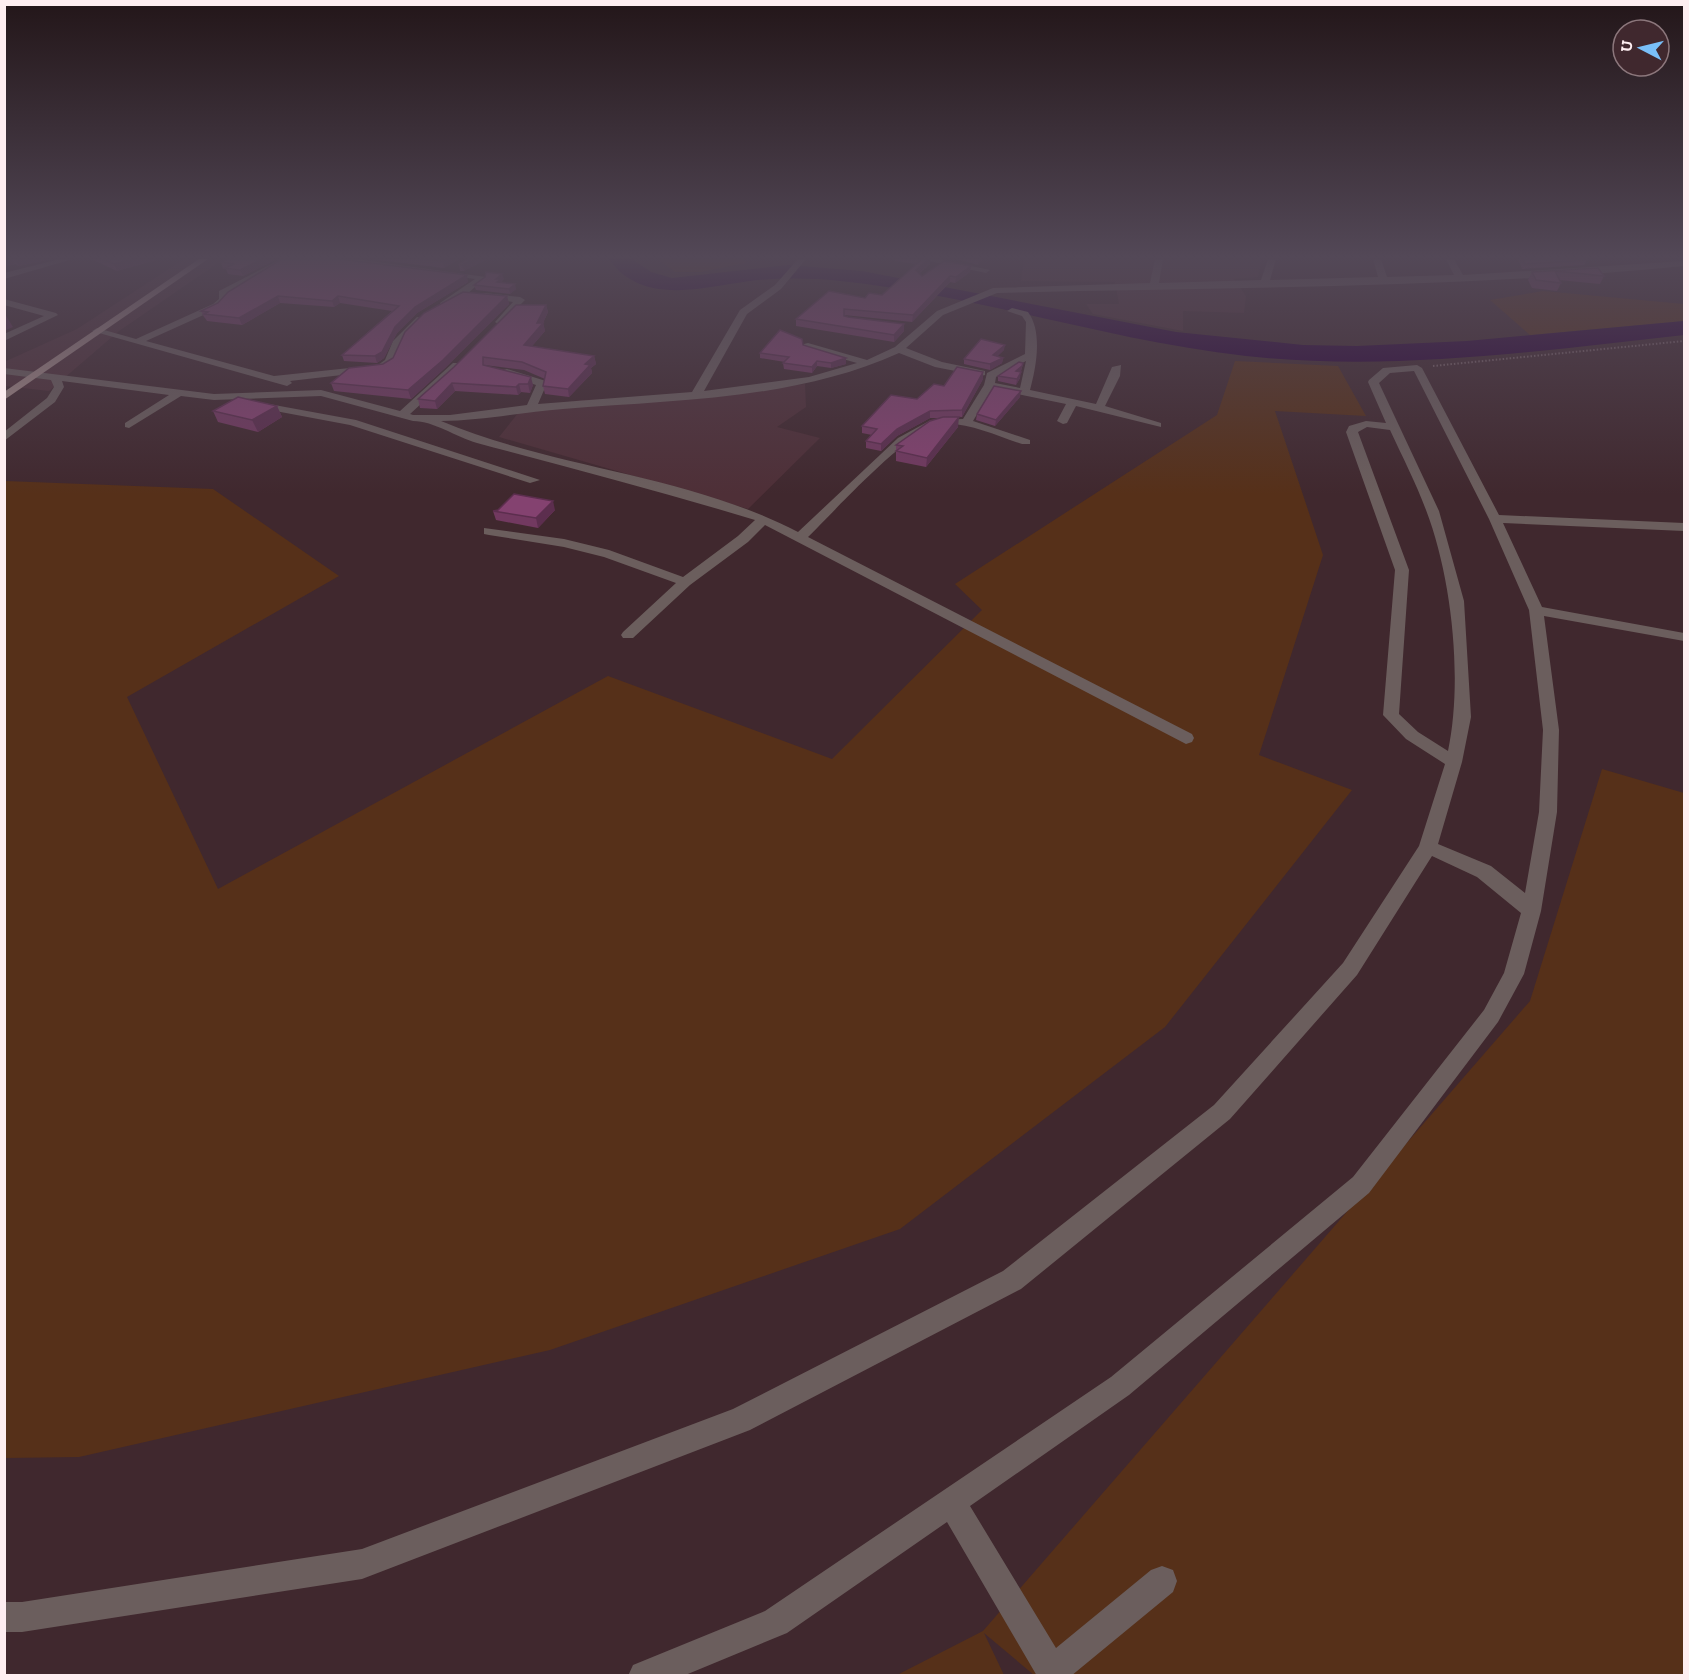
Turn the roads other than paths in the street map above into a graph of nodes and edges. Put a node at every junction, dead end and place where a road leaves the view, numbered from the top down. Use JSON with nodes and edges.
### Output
{"nodes":[{"id":1,"x":87,"y":337,"type":"edge"},
{"id":2,"x":124,"y":337,"type":"edge"},
{"id":3,"x":147,"y":337,"type":"edge"},
{"id":4,"x":402,"y":337,"type":"edge"},
{"id":5,"x":729,"y":337,"type":"edge"},
{"id":6,"x":908,"y":337,"type":"edge"},
{"id":7,"x":1031,"y":337,"type":"edge"},
{"id":8,"x":139,"y":341,"type":"junction"},
{"id":9,"x":808,"y":346,"type":"edge"},
{"id":10,"x":899,"y":349,"type":"junction"},
{"id":11,"x":1030,"y":355,"type":"junction"},
{"id":12,"x":466,"y":357,"type":"edge"},
{"id":13,"x":868,"y":363,"type":"junction"},
{"id":14,"x":1117,"y":367,"type":"dead end"},
{"id":15,"x":500,"y":370,"type":"edge"},
{"id":16,"x":4,"y":371,"type":"edge"},
{"id":17,"x":33,"y":374,"type":"junction"},
{"id":18,"x":56,"y":378,"type":"junction"},
{"id":19,"x":276,"y":379,"type":"junction"},
{"id":20,"x":990,"y":380,"type":"junction"},
{"id":21,"x":179,"y":393,"type":"junction"},
{"id":22,"x":321,"y":393,"type":"junction"},
{"id":23,"x":1024,"y":393,"type":"junction"},
{"id":24,"x":696,"y":395,"type":"junction"},
{"id":25,"x":4,"y":397,"type":"edge"},
{"id":26,"x":225,"y":398,"type":"junction"},
{"id":27,"x":1072,"y":404,"type":"junction"},
{"id":28,"x":531,"y":408,"type":"junction"},
{"id":29,"x":1099,"y":408,"type":"junction"},
{"id":30,"x":402,"y":415,"type":"junction"},
{"id":31,"x":426,"y":419,"type":"junction"},
{"id":32,"x":1063,"y":421,"type":"dead end"},
{"id":33,"x":129,"y":424,"type":"dead end"},
{"id":34,"x":966,"y":424,"type":"junction"},
{"id":35,"x":1157,"y":425,"type":"dead end"},
{"id":36,"x":1394,"y":427,"type":"junction"},
{"id":37,"x":4,"y":438,"type":"edge"},
{"id":38,"x":1026,"y":442,"type":"dead end"},
{"id":39,"x":541,"y":469,"type":"junction"},
{"id":40,"x":518,"y":494,"type":"edge"},
{"id":41,"x":1495,"y":519,"type":"junction"},
{"id":42,"x":761,"y":522,"type":"junction"},
{"id":43,"x":1684,"y":527,"type":"edge"},
{"id":44,"x":489,"y":531,"type":"dead end"},
{"id":45,"x":801,"y":536,"type":"junction"},
{"id":46,"x":685,"y":582,"type":"junction"},
{"id":47,"x":1536,"y":610,"type":"junction"},
{"id":48,"x":628,"y":635,"type":"dead end"},
{"id":49,"x":1684,"y":637,"type":"edge"},
{"id":50,"x":1186,"y":738,"type":"dead end"},
{"id":51,"x":1454,"y":762,"type":"junction"},
{"id":52,"x":1428,"y":848,"type":"junction"},
{"id":53,"x":1531,"y":911,"type":"junction"},
{"id":54,"x":952,"y":1502,"type":"junction"},
{"id":55,"x":1162,"y":1581,"type":"dead end"},
{"id":56,"x":4,"y":1617,"type":"edge"},
{"id":57,"x":644,"y":1676,"type":"edge"}],
"edges":[{"from":1,"to":17,"type":"main road"},
{"from":2,"to":8,"type":"street"},
{"from":3,"to":8,"type":"street"},
{"from":4,"to":19,"type":"street"},
{"from":5,"to":24,"type":"street"},
{"from":6,"to":10,"type":"street"},
{"from":7,"to":11,"type":"street"},
{"from":8,"to":19,"type":"street"},
{"from":9,"to":13,"type":"street"},
{"from":10,"to":13,"type":"street"},
{"from":10,"to":20,"type":"street"},
{"from":11,"to":20,"type":"street"},
{"from":11,"to":23,"type":"street"},
{"from":12,"to":30,"type":"street"},
{"from":13,"to":24,"type":"street"},
{"from":14,"to":29,"type":"street"},
{"from":15,"to":28,"type":"street"},
{"from":16,"to":17,"type":"street"},
{"from":17,"to":18,"type":"street"},
{"from":17,"to":25,"type":"main road"},
{"from":18,"to":21,"type":"street"},
{"from":18,"to":37,"type":"street"},
{"from":19,"to":22,"type":"street"},
{"from":20,"to":23,"type":"street"},
{"from":20,"to":34,"type":"street"},
{"from":21,"to":26,"type":"street"},
{"from":21,"to":33,"type":"street"},
{"from":22,"to":26,"type":"street"},
{"from":22,"to":30,"type":"street"},
{"from":23,"to":27,"type":"street"},
{"from":24,"to":28,"type":"street"},
{"from":26,"to":39,"type":"street"},
{"from":27,"to":29,"type":"street"},
{"from":27,"to":32,"type":"street"},
{"from":28,"to":31,"type":"street"},
{"from":29,"to":35,"type":"street"},
{"from":30,"to":31,"type":"street"},
{"from":31,"to":39,"type":"street"},
{"from":34,"to":38,"type":"street"},
{"from":34,"to":45,"type":"street"},
{"from":36,"to":41,"type":"street"},
{"from":36,"to":51,"type":"street"},
{"from":36,"to":51,"type":"street"},
{"from":39,"to":40,"type":"street"},
{"from":39,"to":42,"type":"street"},
{"from":41,"to":43,"type":"street"},
{"from":41,"to":47,"type":"street"},
{"from":42,"to":45,"type":"street"},
{"from":42,"to":46,"type":"street"},
{"from":44,"to":46,"type":"street"},
{"from":45,"to":50,"type":"street"},
{"from":46,"to":48,"type":"street"},
{"from":47,"to":49,"type":"street"},
{"from":47,"to":53,"type":"street"},
{"from":51,"to":52,"type":"street"},
{"from":52,"to":53,"type":"street"},
{"from":52,"to":56,"type":"street"},
{"from":53,"to":54,"type":"street"},
{"from":54,"to":55,"type":"street"},
{"from":54,"to":57,"type":"street"}]}
